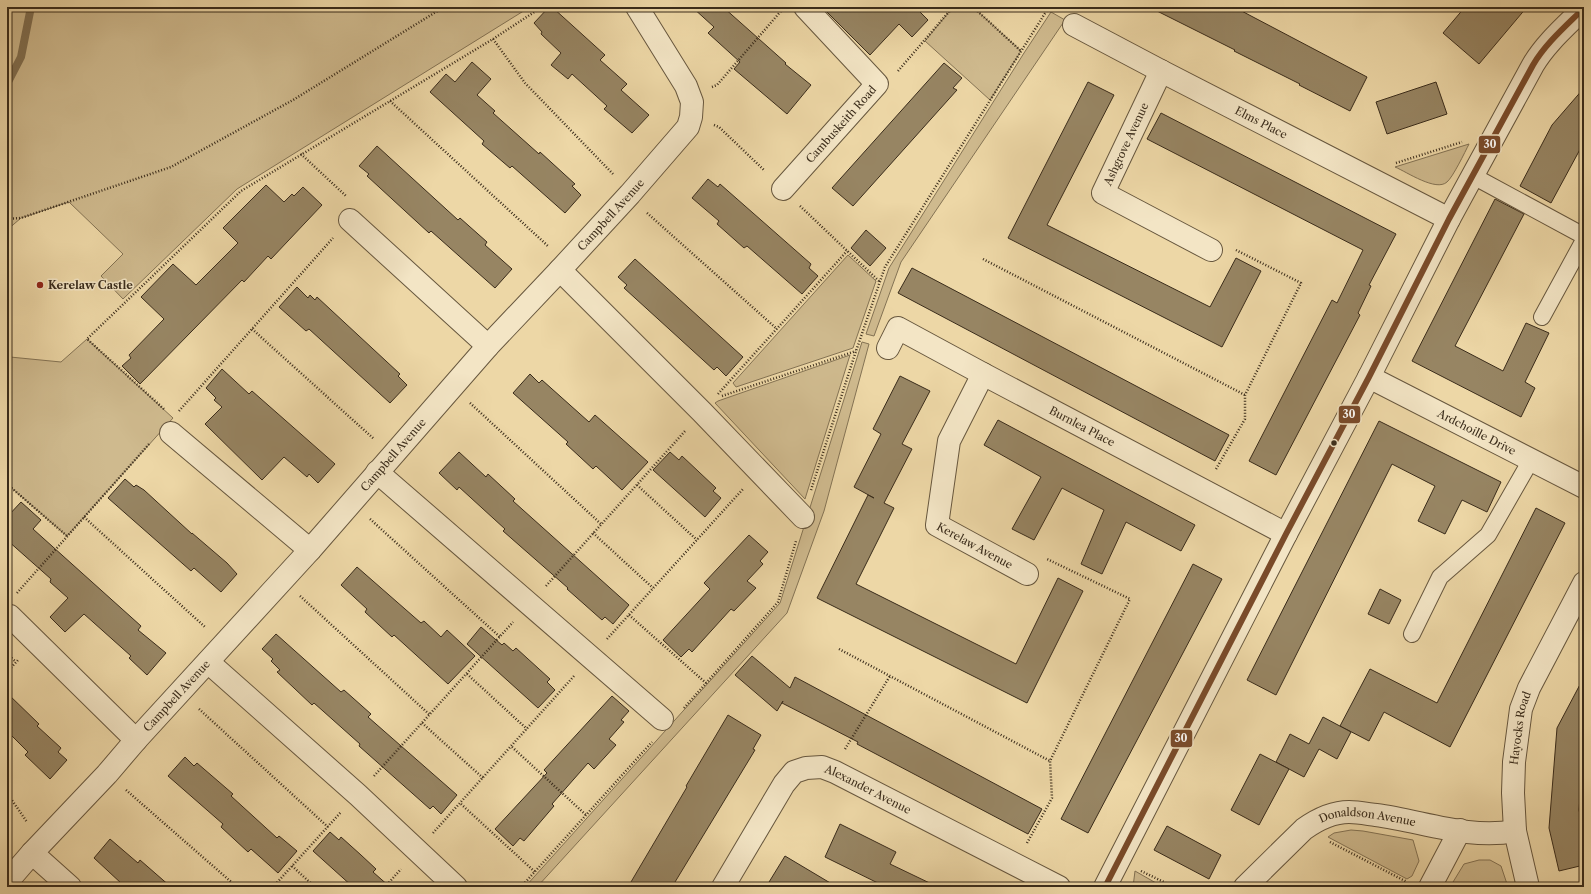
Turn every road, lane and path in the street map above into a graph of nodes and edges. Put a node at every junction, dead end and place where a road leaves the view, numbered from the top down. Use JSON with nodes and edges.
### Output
{"nodes":[{"id":1,"x":444,"y":7,"type":"edge"},
{"id":2,"x":542,"y":7,"type":"edge"},
{"id":3,"x":637,"y":7,"type":"edge"},
{"id":4,"x":785,"y":7,"type":"edge"},
{"id":5,"x":805,"y":7,"type":"edge"},
{"id":6,"x":953,"y":7,"type":"edge"},
{"id":7,"x":973,"y":7,"type":"edge"},
{"id":8,"x":1049,"y":7,"type":"edge"},
{"id":9,"x":1584,"y":8,"type":"edge"},
{"id":10,"x":1074,"y":25,"type":"dead end"},
{"id":11,"x":493,"y":39,"type":"junction"},
{"id":12,"x":1021,"y":51,"type":"junction"},
{"id":13,"x":1160,"y":72,"type":"junction"},
{"id":14,"x":877,"y":84,"type":"junction"},
{"id":15,"x":690,"y":96,"type":"junction"},
{"id":16,"x":390,"y":101,"type":"junction"},
{"id":17,"x":1497,"y":131,"type":"junction"},
{"id":18,"x":302,"y":154,"type":"junction"},
{"id":19,"x":1361,"y":174,"type":"junction"},
{"id":20,"x":1473,"y":176,"type":"junction"},
{"id":21,"x":783,"y":189,"type":"dead end"},
{"id":22,"x":630,"y":194,"type":"junction"},
{"id":23,"x":7,"y":219,"type":"edge"},
{"id":24,"x":1449,"y":219,"type":"junction"},
{"id":25,"x":350,"y":220,"type":"junction"},
{"id":26,"x":1584,"y":236,"type":"edge"},
{"id":27,"x":1584,"y":240,"type":"edge"},
{"id":28,"x":1211,"y":250,"type":"joint"},
{"id":29,"x":847,"y":251,"type":"dead end"},
{"id":30,"x":983,"y":260,"type":"dead end"},
{"id":31,"x":563,"y":267,"type":"junction"},
{"id":32,"x":1542,"y":317,"type":"dead end"},
{"id":33,"x":252,"y":329,"type":"junction"},
{"id":34,"x":777,"y":329,"type":"junction"},
{"id":35,"x":488,"y":346,"type":"junction"},
{"id":36,"x":888,"y":348,"type":"dead end"},
{"id":37,"x":856,"y":350,"type":"junction"},
{"id":38,"x":983,"y":374,"type":"junction"},
{"id":39,"x":1369,"y":377,"type":"junction"},
{"id":40,"x":452,"y":386,"type":"junction"},
{"id":41,"x":1245,"y":395,"type":"junction"},
{"id":42,"x":702,"y":412,"type":"junction"},
{"id":43,"x":167,"y":425,"type":"junction"},
{"id":44,"x":392,"y":455,"type":"junction"},
{"id":45,"x":1531,"y":460,"type":"junction"},
{"id":46,"x":759,"y":471,"type":"junction"},
{"id":47,"x":377,"y":472,"type":"junction"},
{"id":48,"x":7,"y":484,"type":"edge"},
{"id":49,"x":637,"y":485,"type":"junction"},
{"id":50,"x":1584,"y":487,"type":"edge"},
{"id":51,"x":1204,"y":490,"type":"junction"},
{"id":52,"x":352,"y":503,"type":"junction"},
{"id":53,"x":803,"y":516,"type":"junction"},
{"id":54,"x":84,"y":517,"type":"junction"},
{"id":55,"x":601,"y":524,"type":"junction"},
{"id":56,"x":594,"y":533,"type":"junction"},
{"id":57,"x":1286,"y":534,"type":"junction"},
{"id":58,"x":67,"y":536,"type":"junction"},
{"id":59,"x":697,"y":540,"type":"junction"},
{"id":60,"x":310,"y":550,"type":"junction"},
{"id":61,"x":1027,"y":574,"type":"joint"},
{"id":62,"x":283,"y":580,"type":"junction"},
{"id":63,"x":1584,"y":582,"type":"edge"},
{"id":64,"x":653,"y":588,"type":"junction"},
{"id":65,"x":530,"y":604,"type":"junction"},
{"id":66,"x":11,"y":607,"type":"joint"},
{"id":67,"x":629,"y":615,"type":"junction"},
{"id":68,"x":1412,"y":634,"type":"dead end"},
{"id":69,"x":500,"y":637,"type":"junction"},
{"id":70,"x":224,"y":644,"type":"junction"},
{"id":71,"x":839,"y":649,"type":"dead end"},
{"id":72,"x":7,"y":654,"type":"edge"},
{"id":73,"x":592,"y":656,"type":"junction"},
{"id":74,"x":16,"y":662,"type":"dead end"},
{"id":75,"x":208,"y":662,"type":"junction"},
{"id":76,"x":467,"y":674,"type":"junction"},
{"id":77,"x":890,"y":676,"type":"junction"},
{"id":78,"x":706,"y":683,"type":"junction"},
{"id":79,"x":181,"y":692,"type":"junction"},
{"id":80,"x":683,"y":709,"type":"dead end"},
{"id":81,"x":430,"y":715,"type":"junction"},
{"id":82,"x":662,"y":719,"type":"dead end"},
{"id":83,"x":422,"y":723,"type":"junction"},
{"id":84,"x":527,"y":729,"type":"junction"},
{"id":85,"x":136,"y":740,"type":"junction"},
{"id":86,"x":653,"y":742,"type":"dead end"},
{"id":87,"x":512,"y":747,"type":"junction"},
{"id":88,"x":1050,"y":762,"type":"junction"},
{"id":89,"x":831,"y":771,"type":"junction"},
{"id":90,"x":107,"y":774,"type":"junction"},
{"id":91,"x":483,"y":778,"type":"junction"},
{"id":92,"x":7,"y":793,"type":"edge"},
{"id":93,"x":358,"y":795,"type":"junction"},
{"id":94,"x":461,"y":804,"type":"junction"},
{"id":95,"x":586,"y":815,"type":"junction"},
{"id":96,"x":328,"y":826,"type":"junction"},
{"id":97,"x":1304,"y":829,"type":"junction"},
{"id":98,"x":1460,"y":830,"type":"junction"},
{"id":99,"x":1515,"y":831,"type":"junction"},
{"id":100,"x":37,"y":848,"type":"junction"},
{"id":101,"x":417,"y":851,"type":"junction"},
{"id":102,"x":1119,"y":860,"type":"junction"},
{"id":103,"x":1015,"y":864,"type":"junction"},
{"id":104,"x":292,"y":866,"type":"junction"},
{"id":105,"x":535,"y":872,"type":"junction"},
{"id":106,"x":7,"y":882,"type":"edge"},
{"id":107,"x":1409,"y":883,"type":"dead end"},
{"id":108,"x":70,"y":887,"type":"edge"},
{"id":109,"x":237,"y":887,"type":"edge"},
{"id":110,"x":273,"y":887,"type":"edge"},
{"id":111,"x":315,"y":887,"type":"edge"},
{"id":112,"x":456,"y":887,"type":"edge"},
{"id":113,"x":521,"y":887,"type":"edge"},
{"id":114,"x":723,"y":887,"type":"edge"},
{"id":115,"x":1059,"y":887,"type":"edge"},
{"id":116,"x":1105,"y":887,"type":"edge"},
{"id":117,"x":1174,"y":887,"type":"edge"},
{"id":118,"x":1245,"y":887,"type":"edge"},
{"id":119,"x":1430,"y":887,"type":"edge"},
{"id":120,"x":1528,"y":887,"type":"edge"}],
"edges":[{"from":1,"to":23,"type":"path"},
{"from":2,"to":11,"type":"path"},
{"from":3,"to":15,"type":"street","name":"Campbell Avenue"},
{"from":4,"to":15,"type":"path"},
{"from":5,"to":14,"type":"street","name":"Cambuskeith Road"},
{"from":6,"to":14,"type":"path"},
{"from":7,"to":12,"type":"path"},
{"from":8,"to":12,"type":"path"},
{"from":9,"to":17,"type":"street"},
{"from":10,"to":13,"type":"street","name":"Elms Place"},
{"from":11,"to":16,"type":"path"},
{"from":11,"to":22,"type":"path"},
{"from":12,"to":37,"type":"path"},
{"from":13,"to":19,"type":"street","name":"Elms Place"},
{"from":13,"to":28,"type":"street","name":"Ashgrove Avenue"},
{"from":14,"to":21,"type":"street","name":"Cambuskeith Road"},
{"from":15,"to":22,"type":"street","name":"Campbell Avenue"},
{"from":16,"to":18,"type":"path"},
{"from":16,"to":31,"type":"path"},
{"from":17,"to":19,"type":"path"},
{"from":17,"to":20,"type":"street"},
{"from":18,"to":25,"type":"path"},
{"from":18,"to":43,"type":"path"},
{"from":19,"to":24,"type":"street","name":"Elms Place"},
{"from":20,"to":24,"type":"street"},
{"from":20,"to":26,"type":"lane"},
{"from":22,"to":31,"type":"street","name":"Campbell Avenue"},
{"from":22,"to":34,"type":"path"},
{"from":24,"to":39,"type":"street"},
{"from":25,"to":33,"type":"path"},
{"from":25,"to":35,"type":"street"},
{"from":27,"to":32,"type":"lane"},
{"from":28,"to":41,"type":"path"},
{"from":29,"to":34,"type":"path"},
{"from":30,"to":41,"type":"path"},
{"from":31,"to":35,"type":"street","name":"Campbell Avenue"},
{"from":31,"to":42,"type":"street"},
{"from":33,"to":43,"type":"path"},
{"from":33,"to":44,"type":"path"},
{"from":34,"to":37,"type":"path"},
{"from":35,"to":40,"type":"street","name":"Campbell Avenue"},
{"from":36,"to":38,"type":"street","name":"Burnlea Place"},
{"from":37,"to":53,"type":"path"},
{"from":38,"to":51,"type":"street","name":"Burnlea Place"},
{"from":38,"to":61,"type":"street","name":"Kerelaw Avenue"},
{"from":39,"to":45,"type":"street","name":"Ardchoille Drive"},
{"from":39,"to":57,"type":"street"},
{"from":40,"to":44,"type":"street","name":"Campbell Avenue"},
{"from":40,"to":55,"type":"path"},
{"from":41,"to":51,"type":"path"},
{"from":42,"to":46,"type":"street"},
{"from":42,"to":49,"type":"path"},
{"from":43,"to":54,"type":"path"},
{"from":43,"to":60,"type":"street"},
{"from":44,"to":47,"type":"street","name":"Campbell Avenue"},
{"from":45,"to":50,"type":"street","name":"Ardchoille Drive"},
{"from":45,"to":68,"type":"lane"},
{"from":46,"to":53,"type":"street"},
{"from":46,"to":59,"type":"path"},
{"from":47,"to":52,"type":"street","name":"Campbell Avenue"},
{"from":47,"to":65,"type":"street"},
{"from":48,"to":58,"type":"path"},
{"from":49,"to":55,"type":"path"},
{"from":49,"to":59,"type":"path"},
{"from":51,"to":57,"type":"street","name":"Burnlea Place"},
{"from":52,"to":60,"type":"street","name":"Campbell Avenue"},
{"from":52,"to":69,"type":"path"},
{"from":53,"to":78,"type":"path"},
{"from":54,"to":58,"type":"path"},
{"from":54,"to":70,"type":"path"},
{"from":55,"to":56,"type":"path"},
{"from":56,"to":64,"type":"path"},
{"from":56,"to":65,"type":"path"},
{"from":57,"to":102,"type":"street"},
{"from":58,"to":66,"type":"path"},
{"from":59,"to":64,"type":"path"},
{"from":60,"to":62,"type":"street","name":"Campbell Avenue"},
{"from":61,"to":88,"type":"path"},
{"from":62,"to":70,"type":"street","name":"Campbell Avenue"},
{"from":62,"to":81,"type":"path"},
{"from":63,"to":99,"type":"street","name":"Hayocks Road"},
{"from":64,"to":67,"type":"path"},
{"from":65,"to":69,"type":"path"},
{"from":65,"to":73,"type":"street"},
{"from":66,"to":85,"type":"street"},
{"from":67,"to":73,"type":"path"},
{"from":67,"to":78,"type":"path"},
{"from":69,"to":76,"type":"path"},
{"from":70,"to":75,"type":"street","name":"Campbell Avenue"},
{"from":71,"to":77,"type":"path"},
{"from":72,"to":74,"type":"path"},
{"from":73,"to":82,"type":"street"},
{"from":73,"to":84,"type":"path"},
{"from":75,"to":79,"type":"street","name":"Campbell Avenue"},
{"from":75,"to":93,"type":"street"},
{"from":76,"to":81,"type":"path"},
{"from":76,"to":84,"type":"path"},
{"from":77,"to":88,"type":"path"},
{"from":77,"to":89,"type":"path"},
{"from":78,"to":80,"type":"path"},
{"from":79,"to":85,"type":"street","name":"Campbell Avenue"},
{"from":79,"to":96,"type":"path"},
{"from":81,"to":83,"type":"path"},
{"from":83,"to":91,"type":"path"},
{"from":83,"to":93,"type":"path"},
{"from":84,"to":87,"type":"path"},
{"from":85,"to":90,"type":"street","name":"Campbell Avenue"},
{"from":86,"to":95,"type":"path"},
{"from":87,"to":91,"type":"path"},
{"from":87,"to":95,"type":"path"},
{"from":88,"to":103,"type":"path"},
{"from":89,"to":103,"type":"street","name":"Alexander Avenue"},
{"from":89,"to":114,"type":"street","name":"Alexander Avenue"},
{"from":90,"to":100,"type":"street","name":"Campbell Avenue"},
{"from":90,"to":109,"type":"path"},
{"from":91,"to":94,"type":"path"},
{"from":92,"to":100,"type":"path"},
{"from":93,"to":96,"type":"path"},
{"from":93,"to":101,"type":"street"},
{"from":94,"to":101,"type":"path"},
{"from":94,"to":105,"type":"path"},
{"from":95,"to":105,"type":"path"},
{"from":96,"to":104,"type":"path"},
{"from":97,"to":98,"type":"street","name":"Donaldson Avenue"},
{"from":97,"to":107,"type":"path"},
{"from":97,"to":118,"type":"street","name":"Donaldson Avenue"},
{"from":98,"to":99,"type":"street","name":"Donaldson Avenue"},
{"from":98,"to":119,"type":"street"},
{"from":99,"to":120,"type":"street","name":"Hayocks Road"},
{"from":100,"to":106,"type":"street","name":"Campbell Avenue"},
{"from":100,"to":108,"type":"street"},
{"from":101,"to":112,"type":"street"},
{"from":102,"to":116,"type":"street"},
{"from":102,"to":117,"type":"path"},
{"from":103,"to":115,"type":"street","name":"Alexander Avenue"},
{"from":104,"to":110,"type":"path"},
{"from":104,"to":111,"type":"path"},
{"from":105,"to":113,"type":"path"}]}
